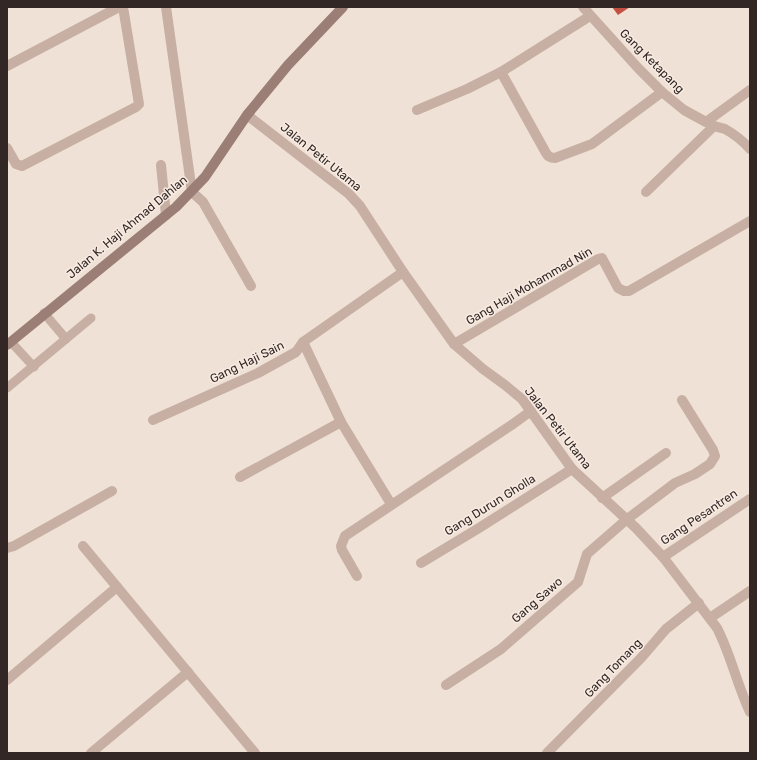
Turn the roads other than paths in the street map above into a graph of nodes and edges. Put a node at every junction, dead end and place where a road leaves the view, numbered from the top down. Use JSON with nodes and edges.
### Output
{"nodes":[{"id":1,"x":119,"y":7,"type":"edge"},
{"id":2,"x":123,"y":7,"type":"edge"},
{"id":3,"x":166,"y":7,"type":"edge"},
{"id":4,"x":343,"y":7,"type":"edge"},
{"id":5,"x":583,"y":7,"type":"edge"},
{"id":6,"x":590,"y":16,"type":"junction"},
{"id":7,"x":7,"y":66,"type":"edge"},
{"id":8,"x":501,"y":72,"type":"junction"},
{"id":9,"x":750,"y":90,"type":"edge"},
{"id":10,"x":662,"y":92,"type":"junction"},
{"id":11,"x":417,"y":110,"type":"dead end"},
{"id":12,"x":247,"y":115,"type":"junction"},
{"id":13,"x":710,"y":124,"type":"junction"},
{"id":14,"x":7,"y":148,"type":"edge"},
{"id":15,"x":750,"y":149,"type":"edge"},
{"id":16,"x":161,"y":165,"type":"dead end"},
{"id":17,"x":646,"y":192,"type":"dead end"},
{"id":18,"x":191,"y":193,"type":"junction"},
{"id":19,"x":166,"y":215,"type":"junction"},
{"id":20,"x":750,"y":221,"type":"edge"},
{"id":21,"x":403,"y":272,"type":"junction"},
{"id":22,"x":251,"y":286,"type":"dead end"},
{"id":23,"x":47,"y":316,"type":"junction"},
{"id":24,"x":90,"y":318,"type":"dead end"},
{"id":25,"x":66,"y":339,"type":"junction"},
{"id":26,"x":303,"y":342,"type":"junction"},
{"id":27,"x":454,"y":344,"type":"junction"},
{"id":28,"x":11,"y":345,"type":"edge"},
{"id":29,"x":34,"y":367,"type":"junction"},
{"id":30,"x":7,"y":388,"type":"edge"},
{"id":31,"x":682,"y":400,"type":"dead end"},
{"id":32,"x":531,"y":411,"type":"junction"},
{"id":33,"x":153,"y":420,"type":"dead end"},
{"id":34,"x":341,"y":422,"type":"junction"},
{"id":35,"x":666,"y":453,"type":"dead end"},
{"id":36,"x":572,"y":469,"type":"junction"},
{"id":37,"x":240,"y":477,"type":"dead end"},
{"id":38,"x":112,"y":491,"type":"dead end"},
{"id":39,"x":602,"y":498,"type":"junction"},
{"id":40,"x":750,"y":499,"type":"edge"},
{"id":41,"x":391,"y":504,"type":"junction"},
{"id":42,"x":626,"y":520,"type":"junction"},
{"id":43,"x":83,"y":546,"type":"dead end"},
{"id":44,"x":7,"y":548,"type":"edge"},
{"id":45,"x":663,"y":557,"type":"junction"},
{"id":46,"x":421,"y":563,"type":"dead end"},
{"id":47,"x":357,"y":576,"type":"dead end"},
{"id":48,"x":117,"y":587,"type":"junction"},
{"id":49,"x":750,"y":591,"type":"edge"},
{"id":50,"x":699,"y":602,"type":"junction"},
{"id":51,"x":710,"y":618,"type":"junction"},
{"id":52,"x":188,"y":672,"type":"junction"},
{"id":53,"x":7,"y":680,"type":"edge"},
{"id":54,"x":446,"y":685,"type":"dead end"},
{"id":55,"x":750,"y":712,"type":"edge"},
{"id":56,"x":91,"y":753,"type":"edge"},
{"id":57,"x":255,"y":753,"type":"edge"},
{"id":58,"x":547,"y":753,"type":"edge"}],
"edges":[{"from":1,"to":7,"type":"street"},
{"from":2,"to":14,"type":"street"},
{"from":3,"to":18,"type":"street"},
{"from":4,"to":12,"type":"main road","name":"Jalan K. Haji Ahmad Dahlan"},
{"from":5,"to":6,"type":"street","name":"Gang Ketapang"},
{"from":6,"to":8,"type":"street"},
{"from":6,"to":10,"type":"street","name":"Gang Ketapang"},
{"from":8,"to":10,"type":"street"},
{"from":8,"to":11,"type":"street"},
{"from":9,"to":13,"type":"street"},
{"from":10,"to":13,"type":"street","name":"Gang Ketapang"},
{"from":12,"to":18,"type":"main road","name":"Jalan K. Haji Ahmad Dahlan"},
{"from":12,"to":21,"type":"street","name":"Jalan Petir Utama"},
{"from":13,"to":15,"type":"street","name":"Gang Ketapang"},
{"from":13,"to":17,"type":"street"},
{"from":16,"to":19,"type":"street"},
{"from":18,"to":19,"type":"main road","name":"Jalan K. Haji Ahmad Dahlan"},
{"from":18,"to":22,"type":"street"},
{"from":19,"to":23,"type":"main road","name":"Jalan K. Haji Ahmad Dahlan"},
{"from":20,"to":27,"type":"street","name":"Gang Haji Mohammad Nin"},
{"from":21,"to":26,"type":"street","name":"Gang Haji Sain"},
{"from":21,"to":27,"type":"street","name":"Jalan Petir Utama"},
{"from":23,"to":25,"type":"lane"},
{"from":23,"to":28,"type":"main road","name":"Jalan K. Haji Ahmad Dahlan"},
{"from":24,"to":25,"type":"lane"},
{"from":25,"to":29,"type":"lane"},
{"from":26,"to":33,"type":"street","name":"Gang Haji Sain"},
{"from":26,"to":34,"type":"street"},
{"from":27,"to":32,"type":"street","name":"Jalan Petir Utama"},
{"from":28,"to":29,"type":"lane"},
{"from":29,"to":30,"type":"lane"},
{"from":31,"to":42,"type":"street","name":"Gang Sawo"},
{"from":32,"to":36,"type":"street","name":"Jalan Petir Utama"},
{"from":32,"to":41,"type":"street"},
{"from":34,"to":37,"type":"street"},
{"from":34,"to":41,"type":"street"},
{"from":35,"to":39,"type":"street"},
{"from":36,"to":39,"type":"street","name":"Jalan Petir Utama"},
{"from":36,"to":46,"type":"street","name":"Gang Durun Gholla"},
{"from":38,"to":44,"type":"street"},
{"from":39,"to":42,"type":"street","name":"Jalan Petir Utama"},
{"from":40,"to":45,"type":"street","name":"Gang Pesantren"},
{"from":41,"to":47,"type":"street"},
{"from":42,"to":45,"type":"street","name":"Jalan Petir Utama"},
{"from":42,"to":54,"type":"street","name":"Gang Sawo"},
{"from":43,"to":48,"type":"street"},
{"from":45,"to":50,"type":"street","name":"Jalan Petir Utama"},
{"from":48,"to":52,"type":"street"},
{"from":48,"to":53,"type":"street"},
{"from":49,"to":51,"type":"street"},
{"from":50,"to":51,"type":"street","name":"Jalan Petir Utama"},
{"from":50,"to":58,"type":"street","name":"Gang Tomang"},
{"from":51,"to":55,"type":"street","name":"Jalan Petir Utama"},
{"from":52,"to":56,"type":"street"},
{"from":52,"to":57,"type":"street"}]}
